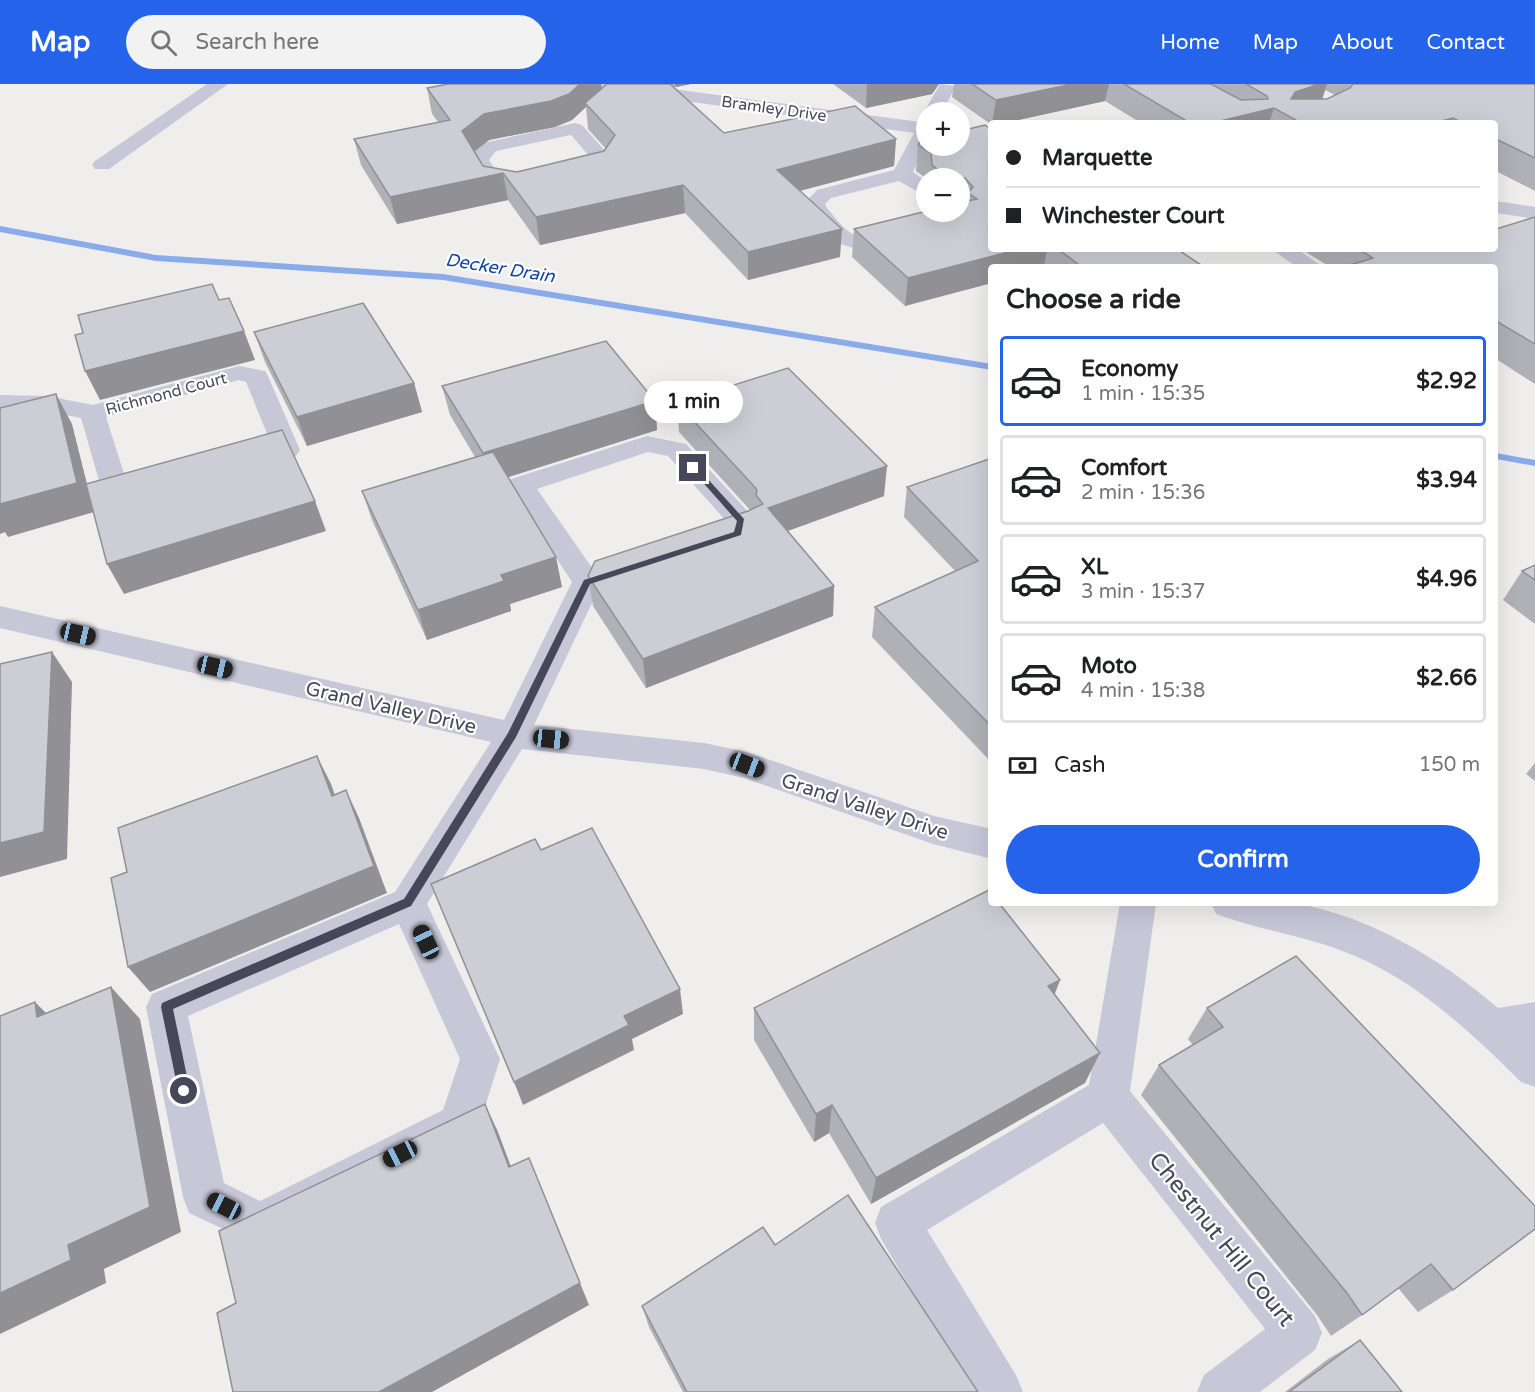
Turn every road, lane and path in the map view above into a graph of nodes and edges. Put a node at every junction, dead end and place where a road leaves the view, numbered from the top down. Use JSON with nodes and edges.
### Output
{"nodes":[{"id":1,"x":219,"y":84,"type":"edge"},
{"id":2,"x":622,"y":85,"type":"edge"},
{"id":3,"x":949,"y":85,"type":"edge"},
{"id":4,"x":602,"y":92,"type":"edge"},
{"id":5,"x":940,"y":102,"type":"edge"},
{"id":6,"x":590,"y":115,"type":"edge"},
{"id":7,"x":916,"y":122,"type":"edge"},
{"id":8,"x":575,"y":129,"type":"junction"},
{"id":9,"x":916,"y":147,"type":"edge"},
{"id":10,"x":102,"y":165,"type":"dead end"},
{"id":11,"x":902,"y":174,"type":"junction"},
{"id":12,"x":916,"y":184,"type":"edge"},
{"id":13,"x":1498,"y":207,"type":"edge"},
{"id":14,"x":1535,"y":213,"type":"edge"},
{"id":15,"x":942,"y":222,"type":"edge"},
{"id":16,"x":1287,"y":252,"type":"edge"},
{"id":17,"x":1307,"y":264,"type":"edge"},
{"id":18,"x":0,"y":403,"type":"edge"},
{"id":19,"x":92,"y":413,"type":"junction"},
{"id":20,"x":242,"y":463,"type":"edge"},
{"id":21,"x":163,"y":485,"type":"edge"},
{"id":22,"x":684,"y":551,"type":"edge"},
{"id":23,"x":0,"y":617,"type":"edge"},
{"id":24,"x":513,"y":735,"type":"junction"},
{"id":25,"x":988,"y":843,"type":"edge"},
{"id":26,"x":408,"y":903,"type":"junction"},
{"id":27,"x":1138,"y":906,"type":"edge"},
{"id":28,"x":1239,"y":906,"type":"edge"},
{"id":29,"x":1535,"y":1020,"type":"edge"},
{"id":30,"x":1494,"y":1027,"type":"junction"},
{"id":31,"x":1535,"y":1068,"type":"edge"},
{"id":32,"x":1108,"y":1097,"type":"junction"},
{"id":33,"x":999,"y":1392,"type":"edge"},
{"id":34,"x":1221,"y":1392,"type":"edge"}],
"edges":[{"from":1,"to":10,"type":"street"},
{"from":2,"to":4,"type":"street","name":"Bramley Drive"},
{"from":2,"to":7,"type":"street","name":"Bramley Drive"},
{"from":3,"to":5,"type":"street"},
{"from":6,"to":8,"type":"street"},
{"from":8,"to":8,"type":"street"},
{"from":9,"to":11,"type":"street"},
{"from":11,"to":12,"type":"street"},
{"from":11,"to":15,"type":"street"},
{"from":13,"to":14,"type":"street"},
{"from":16,"to":17,"type":"street"},
{"from":18,"to":19,"type":"street","name":"Richmond Court"},
{"from":19,"to":20,"type":"street","name":"Richmond Court"},
{"from":19,"to":21,"type":"street","name":"Richmond Court"},
{"from":22,"to":24,"type":"street"},
{"from":23,"to":24,"type":"street","name":"Grand Valley Drive"},
{"from":24,"to":25,"type":"street","name":"Grand Valley Drive"},
{"from":24,"to":26,"type":"street"},
{"from":26,"to":26,"type":"street"},
{"from":27,"to":32,"type":"street"},
{"from":28,"to":30,"type":"street"},
{"from":29,"to":30,"type":"street"},
{"from":30,"to":31,"type":"street"},
{"from":32,"to":33,"type":"street"},
{"from":32,"to":34,"type":"street","name":"Chestnut Hill Court"}]}
